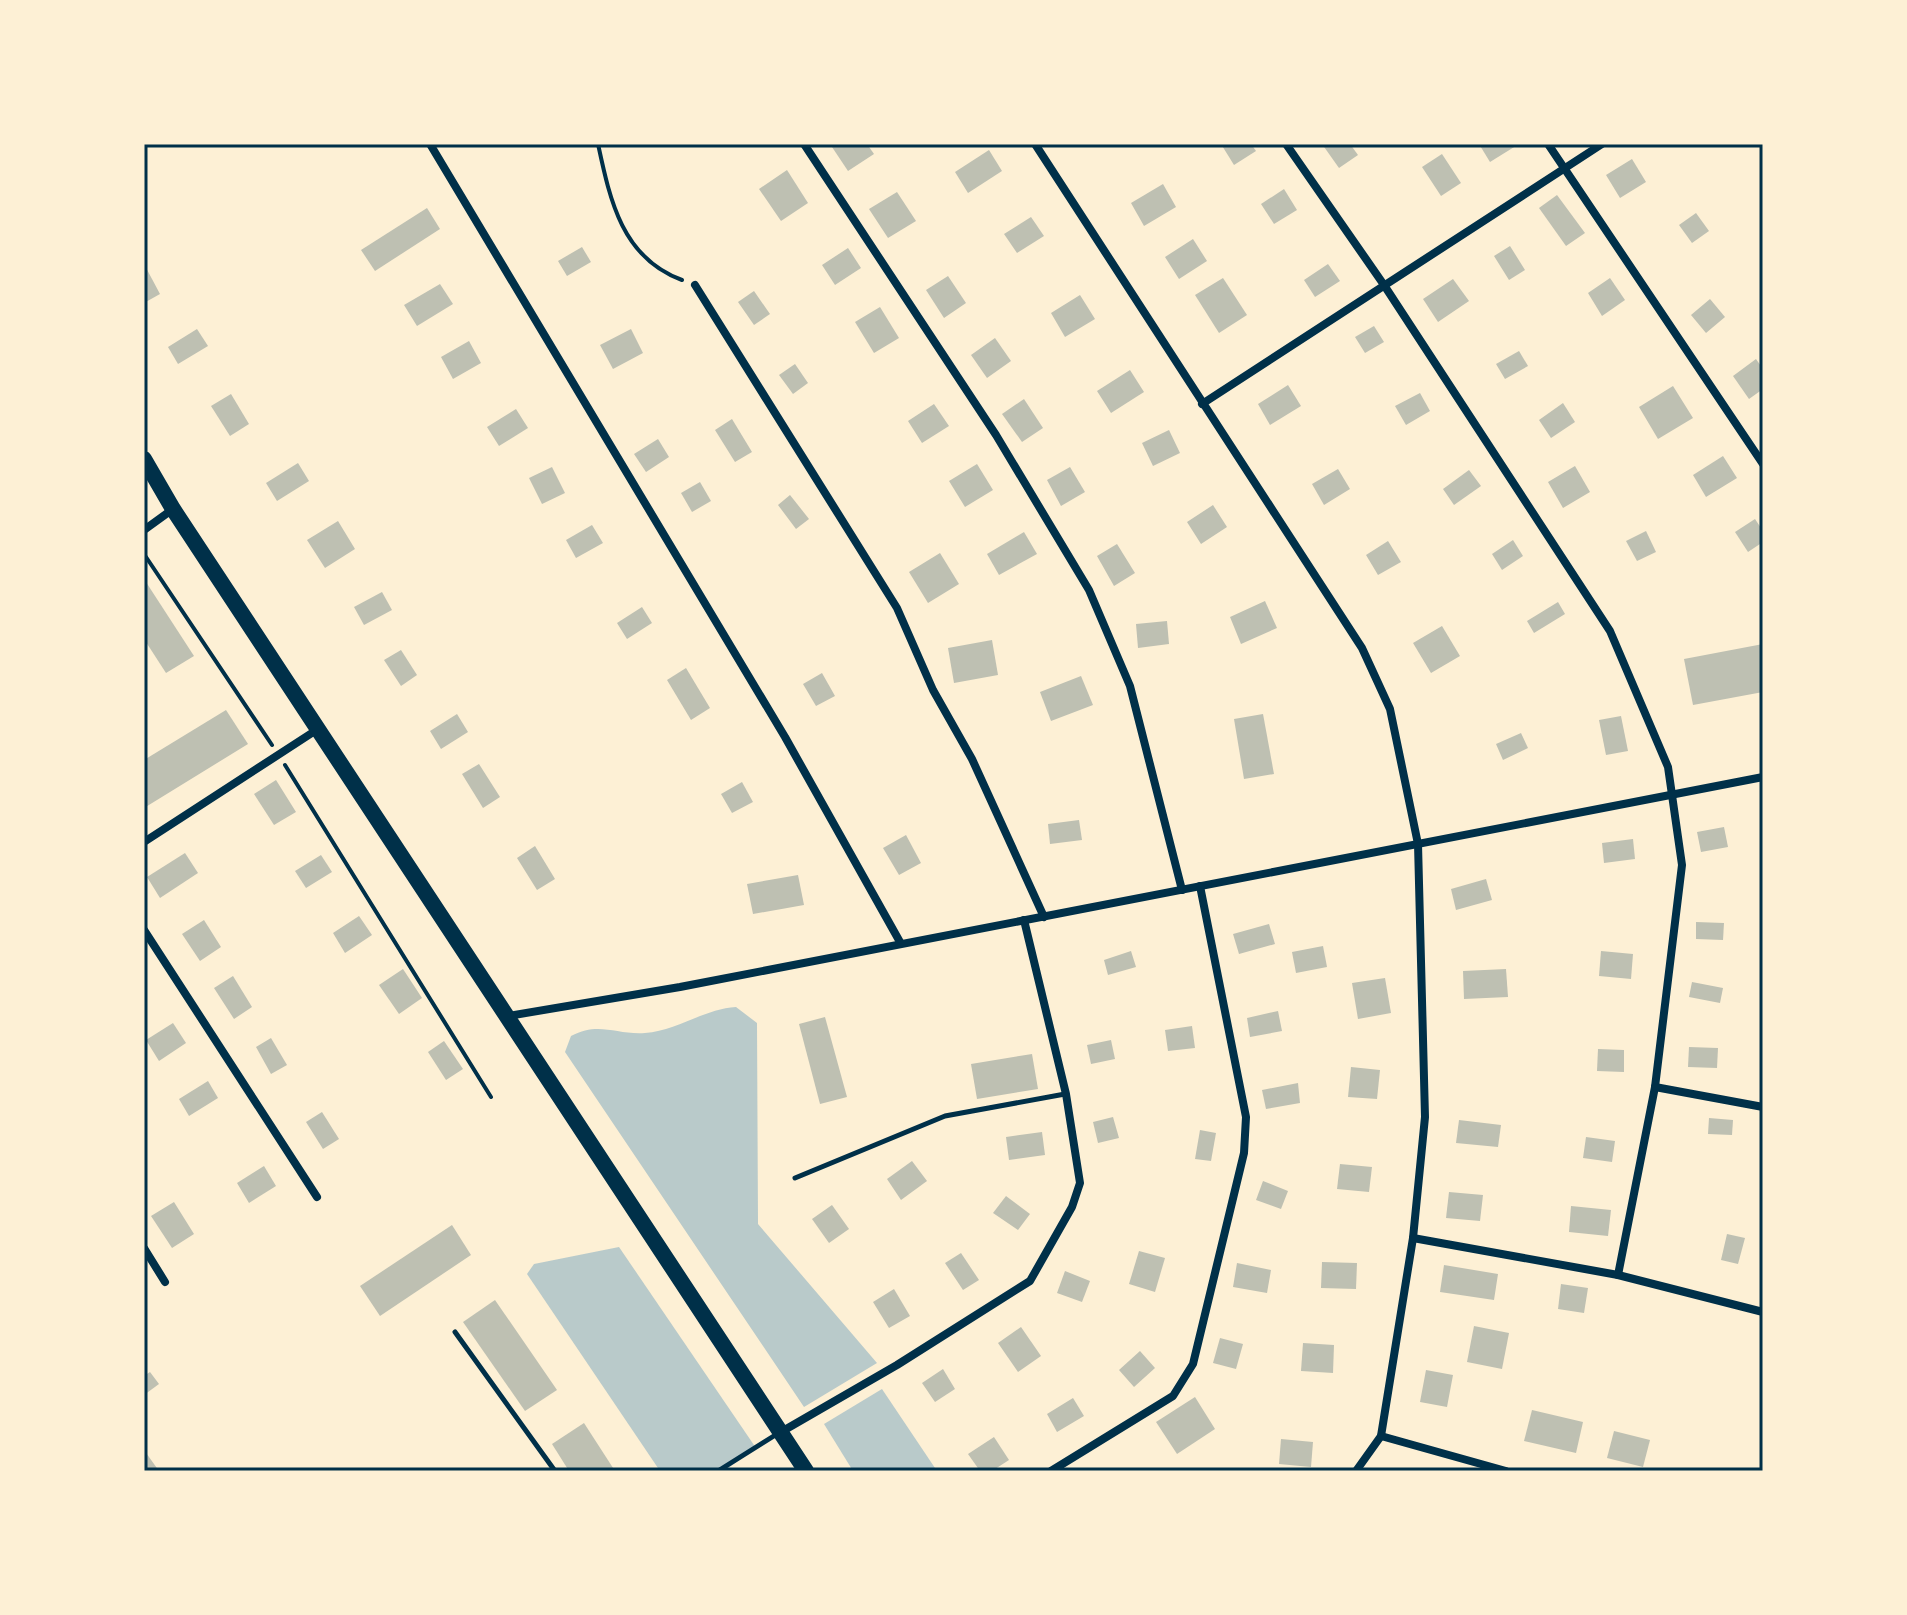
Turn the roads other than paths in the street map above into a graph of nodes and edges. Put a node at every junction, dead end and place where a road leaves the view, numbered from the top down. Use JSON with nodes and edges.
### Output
{"nodes":[{"id":1,"x":430,"y":144,"type":"edge"},
{"id":2,"x":804,"y":144,"type":"edge"},
{"id":3,"x":1035,"y":144,"type":"edge"},
{"id":4,"x":1286,"y":144,"type":"edge"},
{"id":5,"x":1548,"y":144,"type":"edge"},
{"id":6,"x":1602,"y":144,"type":"edge"},
{"id":7,"x":1565,"y":169,"type":"junction"},
{"id":8,"x":695,"y":285,"type":"road end"},
{"id":9,"x":1384,"y":285,"type":"junction"},
{"id":10,"x":1202,"y":404,"type":"junction"},
{"id":11,"x":144,"y":459,"type":"edge"},
{"id":12,"x":1763,"y":464,"type":"edge"},
{"id":13,"x":173,"y":509,"type":"junction"},
{"id":14,"x":144,"y":530,"type":"edge"},
{"id":15,"x":319,"y":728,"type":"junction"},
{"id":16,"x":1763,"y":777,"type":"edge"},
{"id":17,"x":1675,"y":796,"type":"junction"},
{"id":18,"x":144,"y":842,"type":"edge"},
{"id":19,"x":1418,"y":844,"type":"junction"},
{"id":20,"x":1200,"y":886,"type":"junction"},
{"id":21,"x":1182,"y":890,"type":"junction"},
{"id":22,"x":1044,"y":917,"type":"junction"},
{"id":23,"x":1024,"y":920,"type":"junction"},
{"id":24,"x":144,"y":930,"type":"edge"},
{"id":25,"x":900,"y":942,"type":"junction"},
{"id":26,"x":508,"y":1016,"type":"junction"},
{"id":27,"x":1655,"y":1087,"type":"junction"},
{"id":28,"x":1066,"y":1094,"type":"junction"},
{"id":29,"x":1763,"y":1107,"type":"edge"},
{"id":30,"x":795,"y":1178,"type":"dead end"},
{"id":31,"x":317,"y":1197,"type":"dead end"},
{"id":32,"x":1413,"y":1238,"type":"junction"},
{"id":33,"x":144,"y":1248,"type":"edge"},
{"id":34,"x":1618,"y":1275,"type":"junction"},
{"id":35,"x":165,"y":1282,"type":"dead end"},
{"id":36,"x":1763,"y":1312,"type":"edge"},
{"id":37,"x":455,"y":1332,"type":"dead end"},
{"id":38,"x":781,"y":1432,"type":"junction"},
{"id":39,"x":1381,"y":1436,"type":"junction"},
{"id":40,"x":555,"y":1471,"type":"edge"},
{"id":41,"x":718,"y":1471,"type":"edge"},
{"id":42,"x":806,"y":1471,"type":"edge"},
{"id":43,"x":1051,"y":1471,"type":"edge"},
{"id":44,"x":1356,"y":1471,"type":"edge"},
{"id":45,"x":1506,"y":1471,"type":"edge"}],
"edges":[{"from":1,"to":25,"type":"street"},
{"from":2,"to":21,"type":"street"},
{"from":3,"to":10,"type":"street"},
{"from":4,"to":9,"type":"street"},
{"from":5,"to":7,"type":"street"},
{"from":6,"to":7,"type":"street"},
{"from":7,"to":9,"type":"street"},
{"from":7,"to":12,"type":"street"},
{"from":8,"to":22,"type":"street"},
{"from":9,"to":10,"type":"street"},
{"from":9,"to":17,"type":"street"},
{"from":10,"to":19,"type":"street"},
{"from":11,"to":13,"type":"main road"},
{"from":13,"to":14,"type":"street"},
{"from":13,"to":15,"type":"main road"},
{"from":15,"to":18,"type":"street"},
{"from":15,"to":26,"type":"main road"},
{"from":16,"to":17,"type":"street"},
{"from":17,"to":19,"type":"street"},
{"from":17,"to":27,"type":"street"},
{"from":19,"to":20,"type":"street"},
{"from":19,"to":32,"type":"street"},
{"from":20,"to":21,"type":"street"},
{"from":20,"to":43,"type":"street"},
{"from":21,"to":22,"type":"street"},
{"from":22,"to":23,"type":"street"},
{"from":23,"to":25,"type":"street"},
{"from":23,"to":28,"type":"street"},
{"from":24,"to":31,"type":"street"},
{"from":25,"to":26,"type":"street"},
{"from":26,"to":38,"type":"main road"},
{"from":27,"to":29,"type":"street"},
{"from":27,"to":34,"type":"street"},
{"from":28,"to":30,"type":"lane"},
{"from":28,"to":38,"type":"street"},
{"from":32,"to":34,"type":"street"},
{"from":32,"to":39,"type":"street"},
{"from":33,"to":35,"type":"street"},
{"from":34,"to":36,"type":"street"},
{"from":37,"to":40,"type":"lane"},
{"from":38,"to":41,"type":"lane"},
{"from":38,"to":42,"type":"main road"},
{"from":39,"to":44,"type":"street"},
{"from":39,"to":45,"type":"street"}]}
